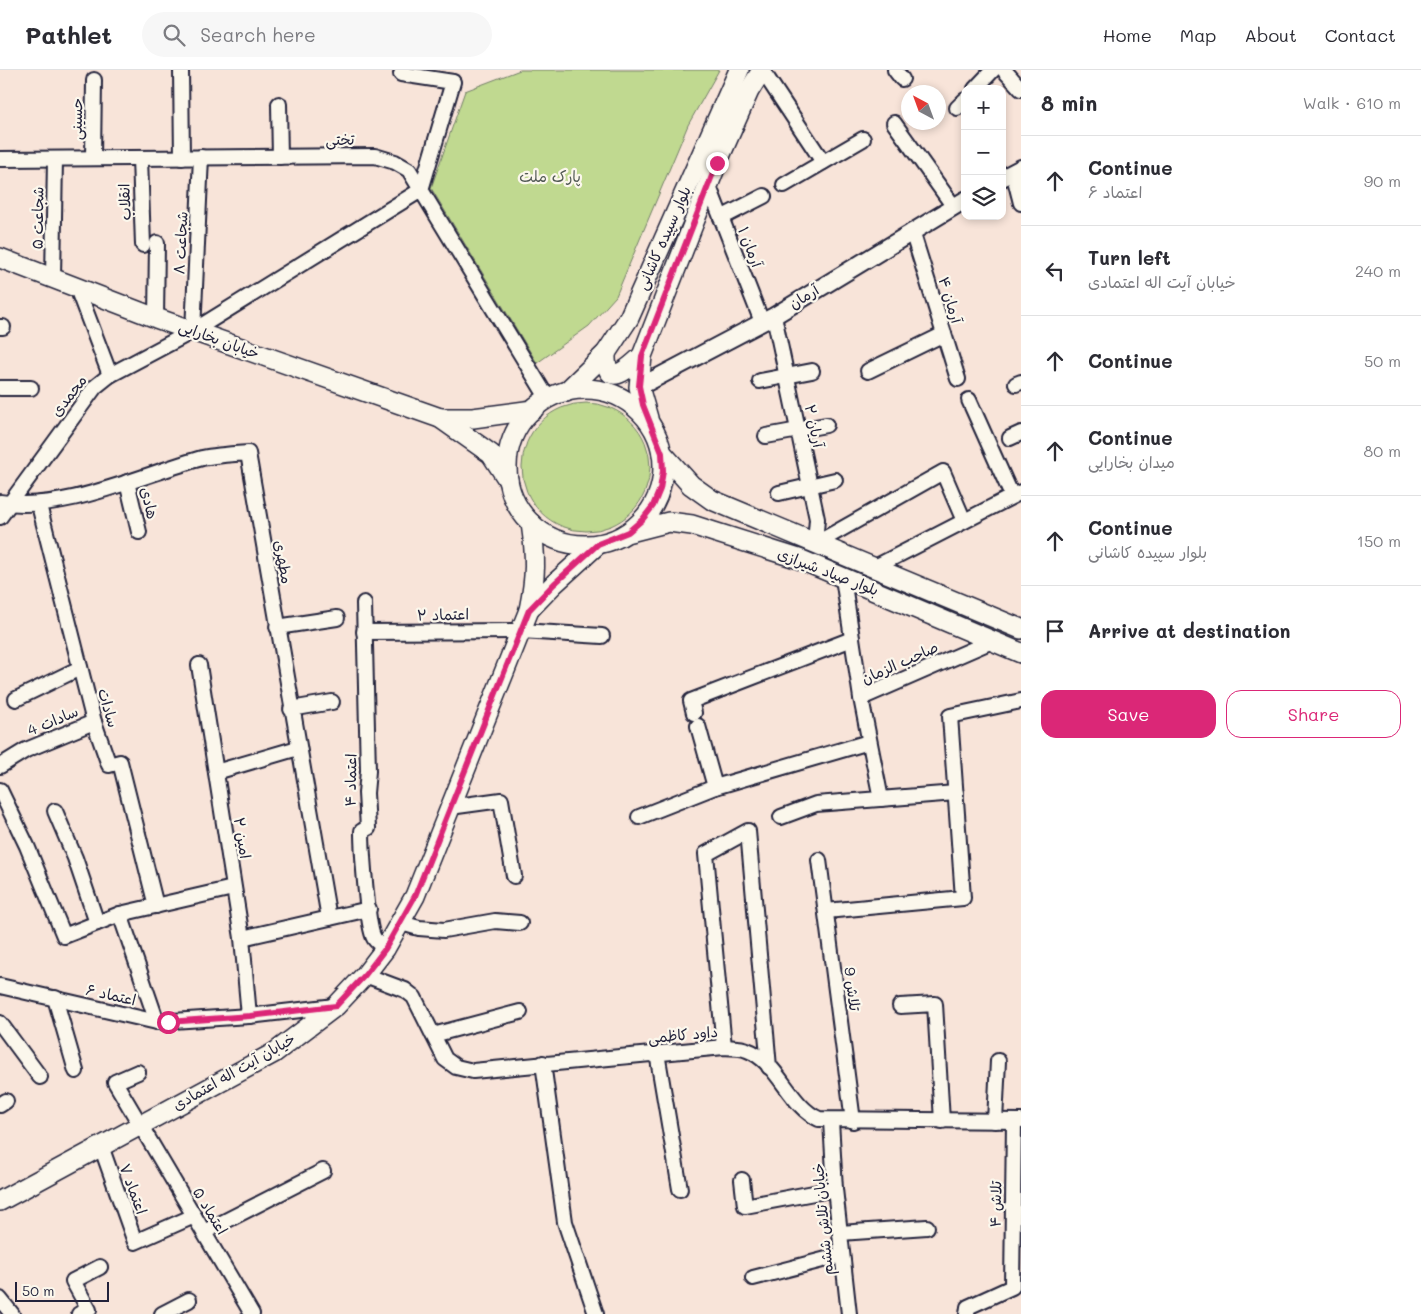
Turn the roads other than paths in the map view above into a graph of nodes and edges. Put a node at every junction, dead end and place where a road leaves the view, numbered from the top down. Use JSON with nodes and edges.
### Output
{"nodes":[{"id":1,"x":181,"y":70,"type":"edge"},
{"id":2,"x":739,"y":70,"type":"edge"},
{"id":3,"x":762,"y":70,"type":"edge"},
{"id":4,"x":994,"y":70,"type":"edge"},
{"id":5,"x":1004,"y":70,"type":"edge"},
{"id":6,"x":401,"y":74,"type":"dead end"},
{"id":7,"x":94,"y":80,"type":"dead end"},
{"id":8,"x":979,"y":85,"type":"edge"},
{"id":9,"x":1021,"y":89,"type":"edge"},
{"id":10,"x":279,"y":104,"type":"dead end"},
{"id":11,"x":894,"y":123,"type":"dead end"},
{"id":12,"x":863,"y":139,"type":"dead end"},
{"id":13,"x":280,"y":157,"type":"junction"},
{"id":14,"x":93,"y":158,"type":"junction"},
{"id":15,"x":140,"y":158,"type":"junction"},
{"id":16,"x":182,"y":158,"type":"junction"},
{"id":17,"x":201,"y":158,"type":"junction"},
{"id":18,"x":0,"y":159,"type":"edge"},
{"id":19,"x":55,"y":159,"type":"junction"},
{"id":20,"x":824,"y":162,"type":"junction"},
{"id":21,"x":1012,"y":173,"type":"edge"},
{"id":22,"x":708,"y":184,"type":"junction"},
{"id":23,"x":784,"y":184,"type":"dead end"},
{"id":24,"x":421,"y":190,"type":"junction"},
{"id":25,"x":764,"y":196,"type":"dead end"},
{"id":26,"x":959,"y":203,"type":"edge"},
{"id":27,"x":1021,"y":203,"type":"edge"},
{"id":28,"x":721,"y":218,"type":"junction"},
{"id":29,"x":912,"y":231,"type":"junction"},
{"id":30,"x":0,"y":258,"type":"edge"},
{"id":31,"x":53,"y":278,"type":"junction"},
{"id":32,"x":76,"y":288,"type":"junction"},
{"id":33,"x":156,"y":318,"type":"junction"},
{"id":34,"x":768,"y":319,"type":"junction"},
{"id":35,"x":193,"y":331,"type":"junction"},
{"id":36,"x":944,"y":334,"type":"junction"},
{"id":37,"x":606,"y":353,"type":"junction"},
{"id":38,"x":642,"y":356,"type":"junction"},
{"id":39,"x":812,"y":371,"type":"dead end"},
{"id":40,"x":868,"y":371,"type":"dead end"},
{"id":41,"x":110,"y":375,"type":"junction"},
{"id":42,"x":786,"y":376,"type":"junction"},
{"id":43,"x":958,"y":379,"type":"dead end"},
{"id":44,"x":760,"y":381,"type":"dead end"},
{"id":45,"x":639,"y":386,"type":"junction"},
{"id":46,"x":0,"y":388,"type":"edge"},
{"id":47,"x":31,"y":388,"type":"dead end"},
{"id":48,"x":557,"y":395,"type":"junction"},
{"id":49,"x":969,"y":400,"type":"dead end"},
{"id":50,"x":533,"y":410,"type":"junction"},
{"id":51,"x":440,"y":418,"type":"junction"},
{"id":52,"x":649,"y":422,"type":"junction"},
{"id":53,"x":826,"y":425,"type":"dead end"},
{"id":54,"x":798,"y":430,"type":"junction"},
{"id":55,"x":766,"y":436,"type":"dead end"},
{"id":56,"x":662,"y":453,"type":"junction"},
{"id":57,"x":508,"y":480,"type":"junction"},
{"id":58,"x":835,"y":480,"type":"dead end"},
{"id":59,"x":127,"y":482,"type":"junction"},
{"id":60,"x":809,"y":485,"type":"junction"},
{"id":61,"x":779,"y":493,"type":"dead end"},
{"id":62,"x":1017,"y":494,"type":"edge"},
{"id":63,"x":5,"y":503,"type":"edge"},
{"id":64,"x":39,"y":505,"type":"junction"},
{"id":65,"x":0,"y":517,"type":"edge"},
{"id":66,"x":964,"y":521,"type":"junction"},
{"id":67,"x":531,"y":523,"type":"junction"},
{"id":68,"x":139,"y":532,"type":"dead end"},
{"id":69,"x":628,"y":532,"type":"junction"},
{"id":70,"x":598,"y":544,"type":"junction"},
{"id":71,"x":815,"y":544,"type":"junction"},
{"id":72,"x":875,"y":567,"type":"junction"},
{"id":73,"x":843,"y":578,"type":"junction"},
{"id":74,"x":364,"y":603,"type":"dead end"},
{"id":75,"x":529,"y":610,"type":"junction"},
{"id":76,"x":337,"y":618,"type":"dead end"},
{"id":77,"x":277,"y":627,"type":"junction"},
{"id":78,"x":1021,"y":630,"type":"edge"},
{"id":79,"x":521,"y":631,"type":"junction"},
{"id":80,"x":364,"y":632,"type":"junction"},
{"id":81,"x":602,"y":636,"type":"dead end"},
{"id":82,"x":852,"y":639,"type":"junction"},
{"id":83,"x":992,"y":641,"type":"junction"},
{"id":84,"x":1021,"y":653,"type":"edge"},
{"id":85,"x":199,"y":665,"type":"dead end"},
{"id":86,"x":80,"y":668,"type":"junction"},
{"id":87,"x":860,"y":698,"type":"junction"},
{"id":88,"x":16,"y":699,"type":"dead end"},
{"id":89,"x":1021,"y":701,"type":"edge"},
{"id":90,"x":332,"y":702,"type":"dead end"},
{"id":91,"x":292,"y":709,"type":"junction"},
{"id":92,"x":94,"y":722,"type":"junction"},
{"id":93,"x":869,"y":742,"type":"junction"},
{"id":94,"x":298,"y":748,"type":"junction"},
{"id":95,"x":0,"y":766,"type":"edge"},
{"id":96,"x":216,"y":772,"type":"junction"},
{"id":97,"x":715,"y":787,"type":"junction"},
{"id":98,"x":0,"y":790,"type":"edge"},
{"id":99,"x":956,"y":793,"type":"junction"},
{"id":100,"x":881,"y":799,"type":"junction"},
{"id":101,"x":450,"y":807,"type":"junction"},
{"id":102,"x":55,"y":811,"type":"dead end"},
{"id":103,"x":639,"y":817,"type":"dead end"},
{"id":104,"x":781,"y":817,"type":"dead end"},
{"id":105,"x":819,"y":860,"type":"dead end"},
{"id":106,"x":514,"y":876,"type":"dead end"},
{"id":107,"x":233,"y":888,"type":"junction"},
{"id":108,"x":156,"y":906,"type":"junction"},
{"id":109,"x":369,"y":909,"type":"junction"},
{"id":110,"x":826,"y":911,"type":"junction"},
{"id":111,"x":120,"y":914,"type":"junction"},
{"id":112,"x":329,"y":918,"type":"junction"},
{"id":113,"x":97,"y":923,"type":"junction"},
{"id":114,"x":401,"y":923,"type":"junction"},
{"id":115,"x":520,"y":923,"type":"dead end"},
{"id":116,"x":242,"y":938,"type":"junction"},
{"id":117,"x":385,"y":949,"type":"junction"},
{"id":118,"x":365,"y":975,"type":"junction"},
{"id":119,"x":0,"y":986,"type":"edge"},
{"id":120,"x":55,"y":998,"type":"junction"},
{"id":121,"x":336,"y":1006,"type":"junction"},
{"id":122,"x":900,"y":1006,"type":"dead end"},
{"id":123,"x":520,"y":1012,"type":"dead end"},
{"id":124,"x":250,"y":1016,"type":"junction"},
{"id":125,"x":157,"y":1022,"type":"junction"},
{"id":126,"x":3,"y":1033,"type":"edge"},
{"id":127,"x":433,"y":1035,"type":"junction"},
{"id":128,"x":724,"y":1047,"type":"junction"},
{"id":129,"x":657,"y":1053,"type":"junction"},
{"id":130,"x":998,"y":1061,"type":"dead end"},
{"id":131,"x":543,"y":1063,"type":"junction"},
{"id":132,"x":769,"y":1067,"type":"junction"},
{"id":133,"x":76,"y":1071,"type":"dead end"},
{"id":134,"x":138,"y":1072,"type":"dead end"},
{"id":135,"x":40,"y":1077,"type":"dead end"},
{"id":136,"x":831,"y":1120,"type":"junction"},
{"id":137,"x":853,"y":1121,"type":"junction"},
{"id":138,"x":942,"y":1121,"type":"junction"},
{"id":139,"x":996,"y":1121,"type":"junction"},
{"id":140,"x":1017,"y":1121,"type":"edge"},
{"id":141,"x":142,"y":1124,"type":"junction"},
{"id":142,"x":100,"y":1146,"type":"junction"},
{"id":143,"x":323,"y":1171,"type":"dead end"},
{"id":144,"x":742,"y":1180,"type":"dead end"},
{"id":145,"x":680,"y":1189,"type":"dead end"},
{"id":146,"x":835,"y":1190,"type":"junction"},
{"id":147,"x":0,"y":1201,"type":"edge"},
{"id":148,"x":194,"y":1216,"type":"junction"},
{"id":149,"x":927,"y":1226,"type":"dead end"},
{"id":150,"x":204,"y":1232,"type":"junction"},
{"id":151,"x":840,"y":1232,"type":"junction"},
{"id":152,"x":842,"y":1255,"type":"junction"},
{"id":153,"x":100,"y":1268,"type":"dead end"},
{"id":154,"x":753,"y":1278,"type":"dead end"},
{"id":155,"x":0,"y":1299,"type":"edge"},
{"id":156,"x":189,"y":1300,"type":"dead end"},
{"id":157,"x":12,"y":1314,"type":"edge"},
{"id":158,"x":79,"y":1314,"type":"edge"},
{"id":159,"x":162,"y":1314,"type":"edge"},
{"id":160,"x":252,"y":1314,"type":"edge"},
{"id":161,"x":596,"y":1314,"type":"edge"},
{"id":162,"x":849,"y":1314,"type":"edge"},
{"id":163,"x":967,"y":1314,"type":"edge"}],
"edges":[{"from":1,"to":16,"type":"street"},
{"from":2,"to":37,"type":"main road","name":"بلوار سپیده کاشانی"},
{"from":3,"to":20,"type":"street"},
{"from":3,"to":22,"type":"main road","name":"بلوار سپیده کاشانی"},
{"from":4,"to":8,"type":"street"},
{"from":5,"to":9,"type":"street"},
{"from":6,"to":24,"type":"street"},
{"from":7,"to":14,"type":"street","name":"حسینی"},
{"from":10,"to":13,"type":"street"},
{"from":11,"to":26,"type":"street"},
{"from":12,"to":20,"type":"street"},
{"from":13,"to":17,"type":"street","name":"تختی"},
{"from":13,"to":24,"type":"street","name":"تختی"},
{"from":14,"to":15,"type":"street","name":"تختی"},
{"from":14,"to":19,"type":"street","name":"تختی"},
{"from":15,"to":16,"type":"street","name":"تختی"},
{"from":15,"to":33,"type":"street","name":"انقلاب"},
{"from":16,"to":17,"type":"street","name":"تختی"},
{"from":17,"to":35,"type":"street","name":"شجاعت ۸"},
{"from":18,"to":19,"type":"street","name":"تختی"},
{"from":19,"to":31,"type":"street","name":"شجاعت ۵"},
{"from":20,"to":23,"type":"street"},
{"from":21,"to":27,"type":"street"},
{"from":22,"to":28,"type":"street","name":"آرمان ۱"},
{"from":22,"to":38,"type":"main road","name":"بلوار سپیده کاشانی"},
{"from":24,"to":35,"type":"street","name":"محمدی"},
{"from":24,"to":48,"type":"street","name":"تختی"},
{"from":25,"to":28,"type":"street"},
{"from":26,"to":29,"type":"street","name":"آرمان"},
{"from":28,"to":34,"type":"street","name":"آرمان ۱"},
{"from":29,"to":34,"type":"street","name":"آرمان"},
{"from":29,"to":36,"type":"street","name":"آرمان ۴"},
{"from":30,"to":31,"type":"main road","name":"خیابان بخارایی"},
{"from":31,"to":32,"type":"main road","name":"خیابان بخارایی"},
{"from":32,"to":33,"type":"main road","name":"خیابان بخارایی"},
{"from":32,"to":41,"type":"street"},
{"from":33,"to":35,"type":"main road","name":"خیابان بخارایی"},
{"from":34,"to":42,"type":"street","name":"آریان ۲"},
{"from":34,"to":45,"type":"street","name":"آرمان"},
{"from":35,"to":41,"type":"street","name":"محمدی"},
{"from":35,"to":51,"type":"main road","name":"خیابان بخارایی"},
{"from":36,"to":40,"type":"street"},
{"from":36,"to":43,"type":"street","name":"آرمان ۴"},
{"from":37,"to":38,"type":"main road"},
{"from":37,"to":48,"type":"main road","name":"بلوار سپیده کاشانی"},
{"from":38,"to":45,"type":"main road","name":"بلوار سپیده کاشانی"},
{"from":39,"to":42,"type":"street"},
{"from":41,"to":63,"type":"street","name":"محمدی"},
{"from":42,"to":44,"type":"street"},
{"from":42,"to":54,"type":"street","name":"آریان ۲"},
{"from":45,"to":52,"type":"main road","name":"بلوار سپیده کاشانی"},
{"from":46,"to":47,"type":"street"},
{"from":48,"to":50,"type":"main road"},
{"from":48,"to":52,"type":"main road"},
{"from":49,"to":62,"type":"street"},
{"from":50,"to":51,"type":"main road","name":"خیابان بخارایی"},
{"from":50,"to":57,"type":"main road"},
{"from":51,"to":57,"type":"main road","name":"خیابان بخارایی"},
{"from":52,"to":56,"type":"main road"},
{"from":53,"to":54,"type":"street"},
{"from":54,"to":55,"type":"street"},
{"from":54,"to":60,"type":"street","name":"آریان ۲"},
{"from":56,"to":69,"type":"main road"},
{"from":56,"to":71,"type":"main road","name":"بلوار صیاد شیرازی"},
{"from":57,"to":67,"type":"main road"},
{"from":58,"to":60,"type":"street"},
{"from":59,"to":64,"type":"street","name":"مطهری"},
{"from":59,"to":68,"type":"street","name":"هادی"},
{"from":59,"to":77,"type":"street","name":"مطهری"},
{"from":60,"to":61,"type":"street"},
{"from":60,"to":71,"type":"street","name":"آریان ۲"},
{"from":62,"to":66,"type":"street"},
{"from":63,"to":64,"type":"street","name":"مطهری"},
{"from":63,"to":65,"type":"street","name":"محمدی"},
{"from":64,"to":86,"type":"street","name":"سادات"},
{"from":66,"to":71,"type":"street"},
{"from":66,"to":72,"type":"street"},
{"from":67,"to":70,"type":"main road"},
{"from":67,"to":75,"type":"main road"},
{"from":69,"to":70,"type":"main road"},
{"from":69,"to":73,"type":"main road","name":"بلوار صیاد شیرازی"},
{"from":70,"to":75,"type":"main road"},
{"from":71,"to":72,"type":"main road","name":"بلوار صیاد شیرازی"},
{"from":72,"to":78,"type":"main road","name":"بلوار صیاد شیرازی"},
{"from":73,"to":82,"type":"street"},
{"from":73,"to":83,"type":"main road","name":"بلوار صیاد شیرازی"},
{"from":74,"to":80,"type":"street","name":"اعتماد ۴"},
{"from":75,"to":79,"type":"main road","name":"خیابان آیت اله اعتمادی"},
{"from":76,"to":77,"type":"street"},
{"from":77,"to":91,"type":"street","name":"مطهری"},
{"from":79,"to":80,"type":"street","name":"اعتماد ۲"},
{"from":79,"to":81,"type":"street","name":"اعتماد ۲"},
{"from":79,"to":101,"type":"main road","name":"خیابان آیت اله اعتمادی"},
{"from":80,"to":109,"type":"street","name":"اعتماد ۴"},
{"from":82,"to":87,"type":"street"},
{"from":82,"to":97,"type":"street"},
{"from":83,"to":84,"type":"main road","name":"بلوار صیاد شیرازی"},
{"from":83,"to":87,"type":"street","name":"صاحب الزمان"},
{"from":85,"to":96,"type":"street","name":"امین ۲"},
{"from":86,"to":88,"type":"street"},
{"from":86,"to":92,"type":"street","name":"سادات"},
{"from":87,"to":93,"type":"street","name":"صاحب الزمان"},
{"from":89,"to":99,"type":"street"},
{"from":90,"to":91,"type":"street"},
{"from":91,"to":94,"type":"street","name":"مطهری"},
{"from":92,"to":95,"type":"street","name":"سادات 4"},
{"from":92,"to":108,"type":"street","name":"سادات"},
{"from":93,"to":97,"type":"street"},
{"from":93,"to":100,"type":"street","name":"صاحب الزمان"},
{"from":94,"to":96,"type":"street"},
{"from":94,"to":112,"type":"street","name":"مطهری"},
{"from":96,"to":107,"type":"street","name":"امین ۲"},
{"from":97,"to":103,"type":"street"},
{"from":98,"to":113,"type":"street"},
{"from":99,"to":100,"type":"street"},
{"from":99,"to":110,"type":"street"},
{"from":100,"to":104,"type":"street"},
{"from":101,"to":106,"type":"street"},
{"from":101,"to":114,"type":"main road","name":"خیابان آیت اله اعتمادی"},
{"from":102,"to":113,"type":"street"},
{"from":105,"to":110,"type":"street","name":"تلاش 9"},
{"from":107,"to":108,"type":"street"},
{"from":107,"to":116,"type":"street","name":"امین ۲"},
{"from":108,"to":111,"type":"street"},
{"from":109,"to":112,"type":"street"},
{"from":109,"to":117,"type":"street","name":"اعتماد ۴"},
{"from":110,"to":137,"type":"street","name":"تلاش 9"},
{"from":111,"to":113,"type":"street"},
{"from":111,"to":125,"type":"street"},
{"from":112,"to":116,"type":"street"},
{"from":114,"to":115,"type":"street"},
{"from":114,"to":117,"type":"main road","name":"خیابان آیت اله اعتمادی"},
{"from":116,"to":124,"type":"street","name":"امین ۲"},
{"from":117,"to":118,"type":"main road","name":"خیابان آیت اله اعتمادی"},
{"from":118,"to":121,"type":"main road","name":"خیابان آیت اله اعتمادی"},
{"from":118,"to":127,"type":"street","name":"داود کاظمی"},
{"from":119,"to":120,"type":"street","name":"اعتماد ۶"},
{"from":120,"to":125,"type":"street","name":"اعتماد ۶"},
{"from":120,"to":133,"type":"street"},
{"from":121,"to":124,"type":"street","name":"اعتماد ۶"},
{"from":121,"to":141,"type":"main road","name":"خیابان آیت اله اعتمادی"},
{"from":122,"to":138,"type":"street"},
{"from":123,"to":127,"type":"street"},
{"from":124,"to":125,"type":"street","name":"اعتماد ۶"},
{"from":126,"to":135,"type":"street"},
{"from":127,"to":131,"type":"street","name":"داود کاظمی"},
{"from":128,"to":129,"type":"street","name":"داود کاظمی"},
{"from":128,"to":132,"type":"street","name":"داود کاظمی"},
{"from":128,"to":132,"type":"street"},
{"from":129,"to":131,"type":"street","name":"داود کاظمی"},
{"from":129,"to":145,"type":"street"},
{"from":130,"to":139,"type":"street"},
{"from":131,"to":161,"type":"street"},
{"from":132,"to":136,"type":"street","name":"داود کاظمی"},
{"from":134,"to":141,"type":"street","name":"اعتماد ۵"},
{"from":136,"to":137,"type":"street","name":"داود کاظمی"},
{"from":136,"to":146,"type":"street","name":"خیابان تلاش ششم"},
{"from":137,"to":138,"type":"street","name":"داود کاظمی"},
{"from":138,"to":139,"type":"street","name":"داود کاظمی"},
{"from":139,"to":140,"type":"street","name":"داود کاظمی"},
{"from":140,"to":163,"type":"street","name":"تلاش ۴"},
{"from":141,"to":142,"type":"main road","name":"خیابان آیت اله اعتمادی"},
{"from":141,"to":148,"type":"street","name":"اعتماد ۵"},
{"from":142,"to":147,"type":"main road","name":"خیابان آیت اله اعتمادی"},
{"from":142,"to":148,"type":"street","name":"اعتماد ۷"},
{"from":143,"to":150,"type":"street"},
{"from":144,"to":146,"type":"street"},
{"from":146,"to":151,"type":"street","name":"خیابان تلاش ششم"},
{"from":148,"to":150,"type":"street","name":"اعتماد ۵"},
{"from":149,"to":151,"type":"street"},
{"from":150,"to":160,"type":"street","name":"اعتماد ۵"},
{"from":151,"to":152,"type":"street","name":"خیابان تلاش ششم"},
{"from":152,"to":154,"type":"street"},
{"from":152,"to":162,"type":"street","name":"خیابان تلاش ششم"},
{"from":153,"to":158,"type":"street"},
{"from":155,"to":157,"type":"street"},
{"from":156,"to":159,"type":"street"}]}
